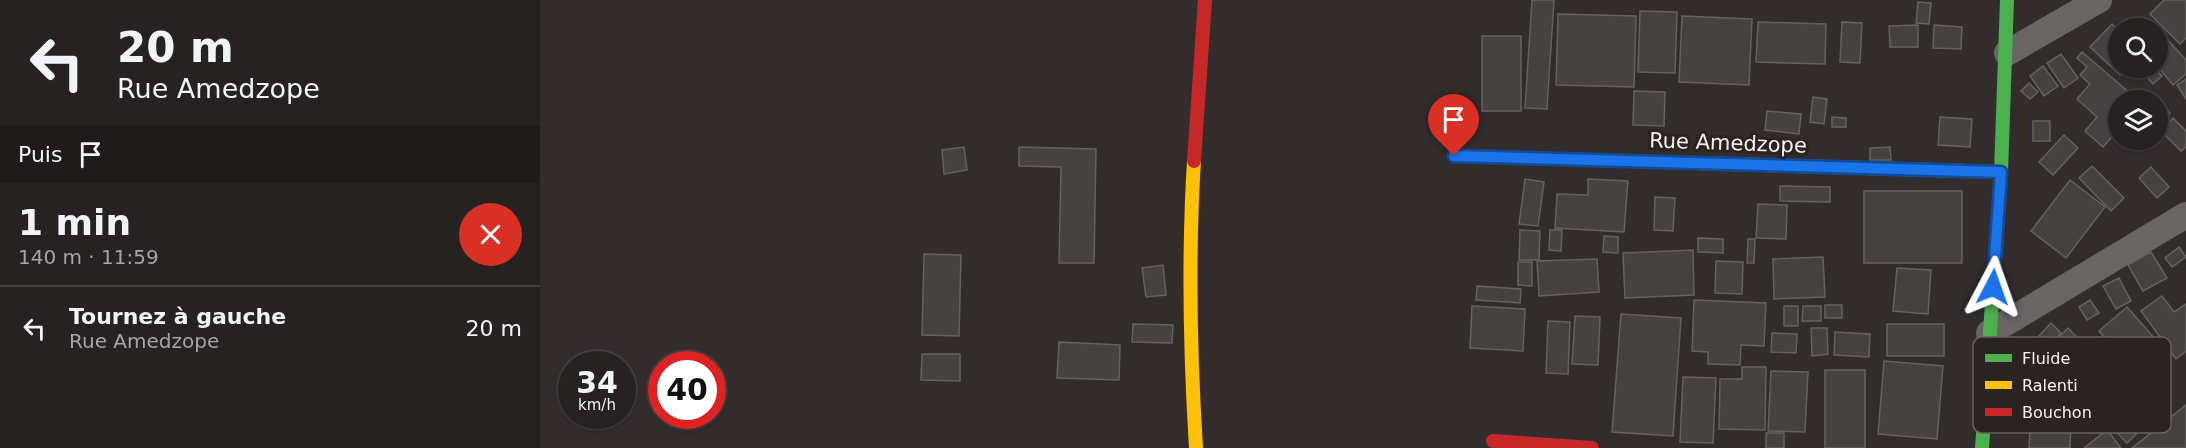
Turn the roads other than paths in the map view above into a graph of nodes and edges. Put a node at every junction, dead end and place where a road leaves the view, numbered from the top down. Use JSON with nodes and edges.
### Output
{"nodes":[{"id":1,"x":1205,"y":0,"type":"edge"},
{"id":2,"x":2007,"y":0,"type":"edge"},
{"id":3,"x":2099,"y":0,"type":"edge"},
{"id":4,"x":2007,"y":53,"type":"junction"},
{"id":5,"x":1454,"y":156,"type":"dead end"},
{"id":6,"x":2001,"y":172,"type":"junction"},
{"id":7,"x":2186,"y":215,"type":"edge"},
{"id":8,"x":1989,"y":333,"type":"junction"},
{"id":9,"x":1989,"y":337,"type":"edge"},
{"id":10,"x":1983,"y":433,"type":"edge"},
{"id":11,"x":1493,"y":441,"type":"dead end"},
{"id":12,"x":1196,"y":448,"type":"edge"},
{"id":13,"x":1592,"y":448,"type":"edge"},
{"id":14,"x":1982,"y":448,"type":"edge"}],
"edges":[{"from":1,"to":12,"type":"street"},
{"from":2,"to":4,"type":"street"},
{"from":3,"to":4,"type":"street"},
{"from":4,"to":6,"type":"street"},
{"from":5,"to":6,"type":"street","name":"Rue Amedzope"},
{"from":6,"to":8,"type":"street"},
{"from":7,"to":8,"type":"street"},
{"from":8,"to":9,"type":"street"},
{"from":10,"to":14,"type":"street"},
{"from":11,"to":13,"type":"street"}]}
